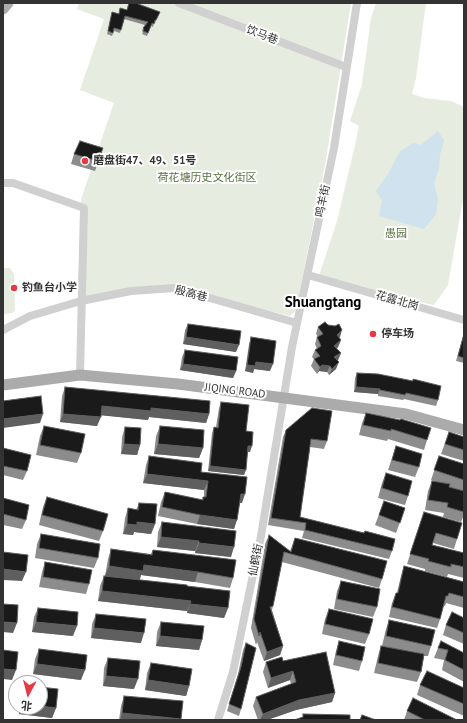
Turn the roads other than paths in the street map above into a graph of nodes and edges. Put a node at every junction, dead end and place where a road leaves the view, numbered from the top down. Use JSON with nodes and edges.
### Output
{"nodes":[{"id":1,"x":8,"y":3,"type":"edge"},
{"id":2,"x":179,"y":3,"type":"edge"},
{"id":3,"x":357,"y":3,"type":"edge"},
{"id":4,"x":3,"y":9,"type":"edge"},
{"id":5,"x":346,"y":67,"type":"junction"},
{"id":6,"x":3,"y":183,"type":"edge"},
{"id":7,"x":308,"y":275,"type":"junction"},
{"id":8,"x":81,"y":301,"type":"junction"},
{"id":9,"x":464,"y":320,"type":"edge"},
{"id":10,"x":298,"y":323,"type":"junction"},
{"id":11,"x":3,"y":330,"type":"edge"},
{"id":12,"x":80,"y":375,"type":"junction"},
{"id":13,"x":3,"y":385,"type":"edge"},
{"id":14,"x":283,"y":397,"type":"junction"},
{"id":15,"x":464,"y":430,"type":"edge"},
{"id":16,"x":218,"y":720,"type":"edge"}],
"edges":[{"from":1,"to":4,"type":"main road"},
{"from":2,"to":5,"type":"street","name":"饮马巷"},
{"from":3,"to":5,"type":"street","name":"鸣羊街"},
{"from":5,"to":7,"type":"street","name":"鸣羊街"},
{"from":6,"to":8,"type":"street"},
{"from":7,"to":9,"type":"street","name":"花露北岗"},
{"from":7,"to":10,"type":"street","name":"鸣羊街"},
{"from":8,"to":10,"type":"street","name":"殷高巷"},
{"from":8,"to":11,"type":"street","name":"殷高巷"},
{"from":8,"to":12,"type":"street"},
{"from":10,"to":14,"type":"street","name":"鸣羊街"},
{"from":12,"to":13,"type":"main road","name":"JIQING ROAD"},
{"from":12,"to":14,"type":"main road","name":"JIQING ROAD"},
{"from":14,"to":15,"type":"main road","name":"JIQING ROAD"},
{"from":14,"to":16,"type":"street","name":"仙鹤街"}]}
